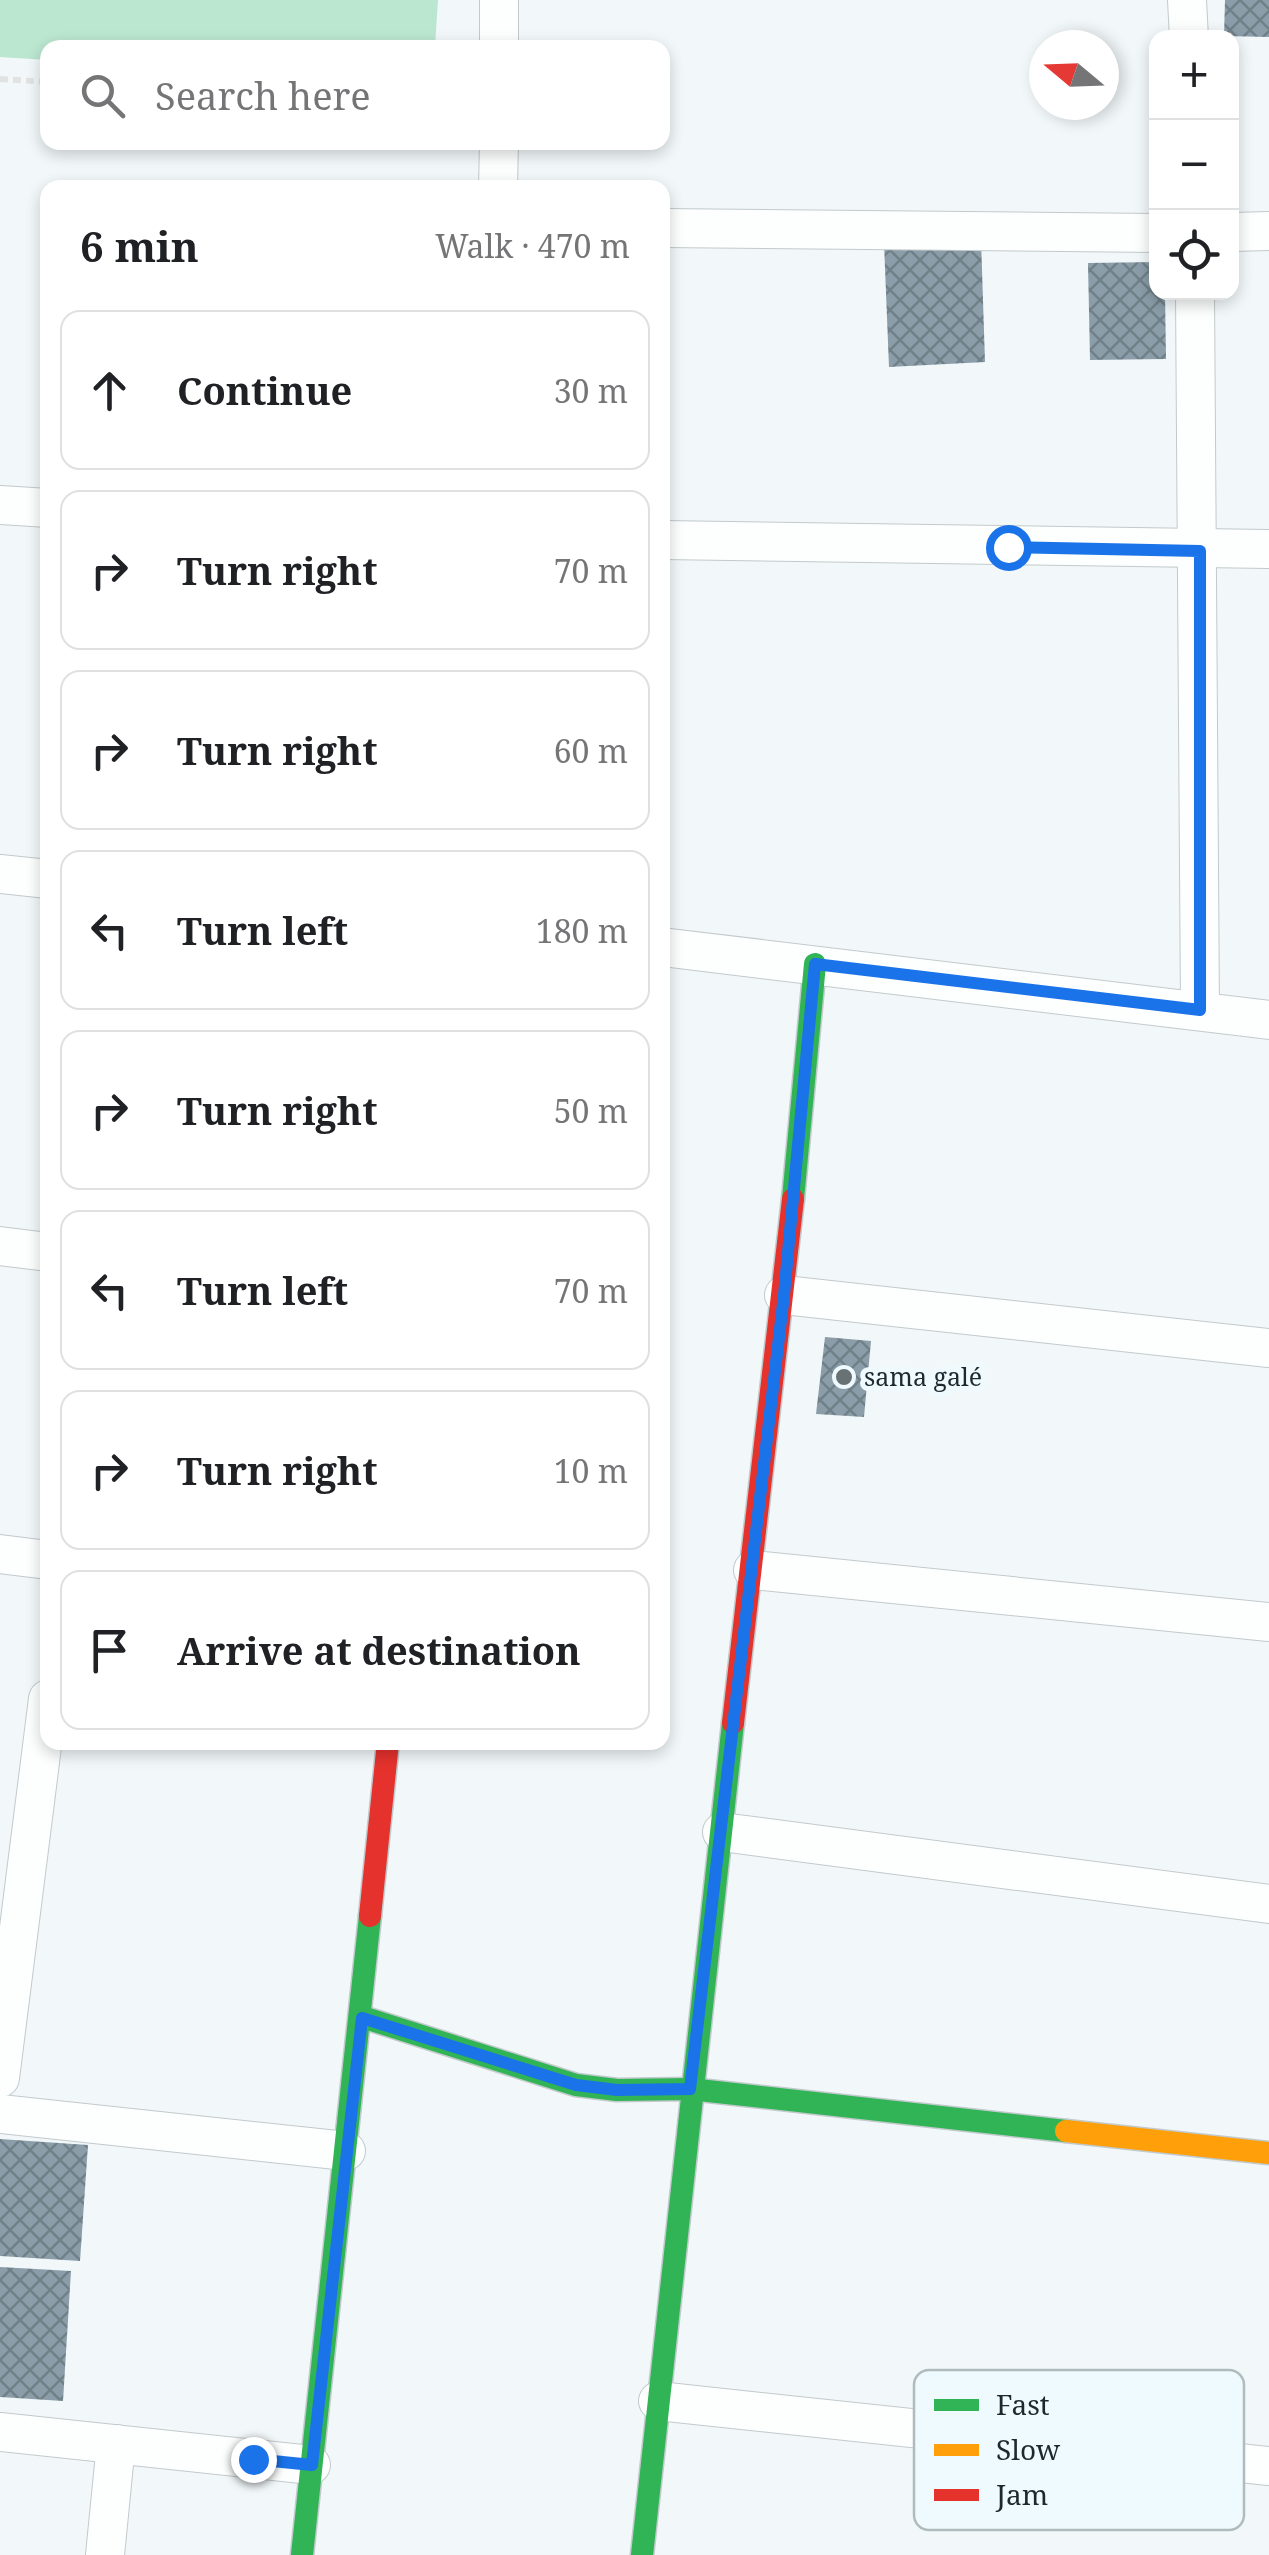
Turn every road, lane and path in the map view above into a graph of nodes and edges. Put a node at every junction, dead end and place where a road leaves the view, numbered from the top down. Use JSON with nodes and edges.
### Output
{"nodes":[{"id":1,"x":499,"y":0,"type":"edge"},
{"id":2,"x":1188,"y":0,"type":"edge"},
{"id":3,"x":1188,"y":30,"type":"edge"},
{"id":4,"x":499,"y":40,"type":"edge"},
{"id":5,"x":0,"y":80,"type":"edge"},
{"id":6,"x":40,"y":82,"type":"edge"},
{"id":7,"x":498,"y":150,"type":"edge"},
{"id":8,"x":498,"y":180,"type":"edge"},
{"id":9,"x":670,"y":228,"type":"edge"},
{"id":10,"x":1269,"y":231,"type":"edge"},
{"id":11,"x":1149,"y":232,"type":"edge"},
{"id":12,"x":1239,"y":232,"type":"edge"},
{"id":13,"x":1196,"y":300,"type":"edge"},
{"id":14,"x":0,"y":505,"type":"edge"},
{"id":15,"x":40,"y":508,"type":"edge"},
{"id":16,"x":670,"y":540,"type":"edge"},
{"id":17,"x":1269,"y":549,"type":"edge"},
{"id":18,"x":1200,"y":551,"type":"junction"},
{"id":19,"x":0,"y":874,"type":"edge"},
{"id":20,"x":40,"y":878,"type":"edge"},
{"id":21,"x":670,"y":948,"type":"edge"},
{"id":22,"x":815,"y":964,"type":"junction"},
{"id":23,"x":1200,"y":1010,"type":"junction"},
{"id":24,"x":1269,"y":1020,"type":"edge"},
{"id":25,"x":0,"y":1246,"type":"edge"},
{"id":26,"x":40,"y":1251,"type":"edge"},
{"id":27,"x":784,"y":1295,"type":"junction"},
{"id":28,"x":1269,"y":1348,"type":"edge"},
{"id":29,"x":0,"y":1554,"type":"edge"},
{"id":30,"x":40,"y":1559,"type":"edge"},
{"id":31,"x":753,"y":1570,"type":"junction"},
{"id":32,"x":1269,"y":1622,"type":"edge"},
{"id":33,"x":42,"y":1750,"type":"edge"},
{"id":34,"x":387,"y":1750,"type":"edge"},
{"id":35,"x":722,"y":1832,"type":"junction"},
{"id":36,"x":1269,"y":1904,"type":"edge"},
{"id":37,"x":362,"y":2018,"type":"junction"},
{"id":38,"x":0,"y":2078,"type":"edge"},
{"id":39,"x":690,"y":2089,"type":"junction"},
{"id":40,"x":0,"y":2114,"type":"edge"},
{"id":41,"x":346,"y":2150,"type":"junction"},
{"id":42,"x":1269,"y":2153,"type":"edge"},
{"id":43,"x":658,"y":2401,"type":"junction"},
{"id":44,"x":914,"y":2428,"type":"edge"},
{"id":45,"x":0,"y":2432,"type":"edge"},
{"id":46,"x":116,"y":2444,"type":"junction"},
{"id":47,"x":1244,"y":2463,"type":"edge"},
{"id":48,"x":312,"y":2465,"type":"junction"},
{"id":49,"x":1269,"y":2466,"type":"edge"},
{"id":50,"x":105,"y":2555,"type":"edge"},
{"id":51,"x":302,"y":2555,"type":"edge"},
{"id":52,"x":642,"y":2555,"type":"edge"}],
"edges":[{"from":1,"to":4,"type":"street"},
{"from":2,"to":3,"type":"street"},
{"from":5,"to":6,"type":"path"},
{"from":7,"to":8,"type":"street"},
{"from":9,"to":11,"type":"street"},
{"from":10,"to":12,"type":"street"},
{"from":13,"to":18,"type":"street"},
{"from":14,"to":15,"type":"street"},
{"from":16,"to":18,"type":"street"},
{"from":17,"to":18,"type":"street"},
{"from":18,"to":23,"type":"street"},
{"from":19,"to":20,"type":"street"},
{"from":21,"to":22,"type":"street"},
{"from":22,"to":23,"type":"street"},
{"from":22,"to":27,"type":"street"},
{"from":23,"to":24,"type":"street"},
{"from":25,"to":26,"type":"street"},
{"from":27,"to":28,"type":"street"},
{"from":27,"to":31,"type":"street"},
{"from":29,"to":30,"type":"street"},
{"from":31,"to":32,"type":"street"},
{"from":31,"to":35,"type":"street"},
{"from":33,"to":38,"type":"street"},
{"from":34,"to":37,"type":"street"},
{"from":35,"to":36,"type":"street"},
{"from":35,"to":39,"type":"street"},
{"from":37,"to":39,"type":"street"},
{"from":37,"to":41,"type":"street"},
{"from":39,"to":42,"type":"street"},
{"from":39,"to":43,"type":"street"},
{"from":40,"to":41,"type":"street"},
{"from":41,"to":48,"type":"street"},
{"from":43,"to":44,"type":"street"},
{"from":43,"to":52,"type":"street"},
{"from":45,"to":46,"type":"street"},
{"from":46,"to":48,"type":"street"},
{"from":46,"to":50,"type":"street"},
{"from":47,"to":49,"type":"street"},
{"from":48,"to":51,"type":"street"}]}
